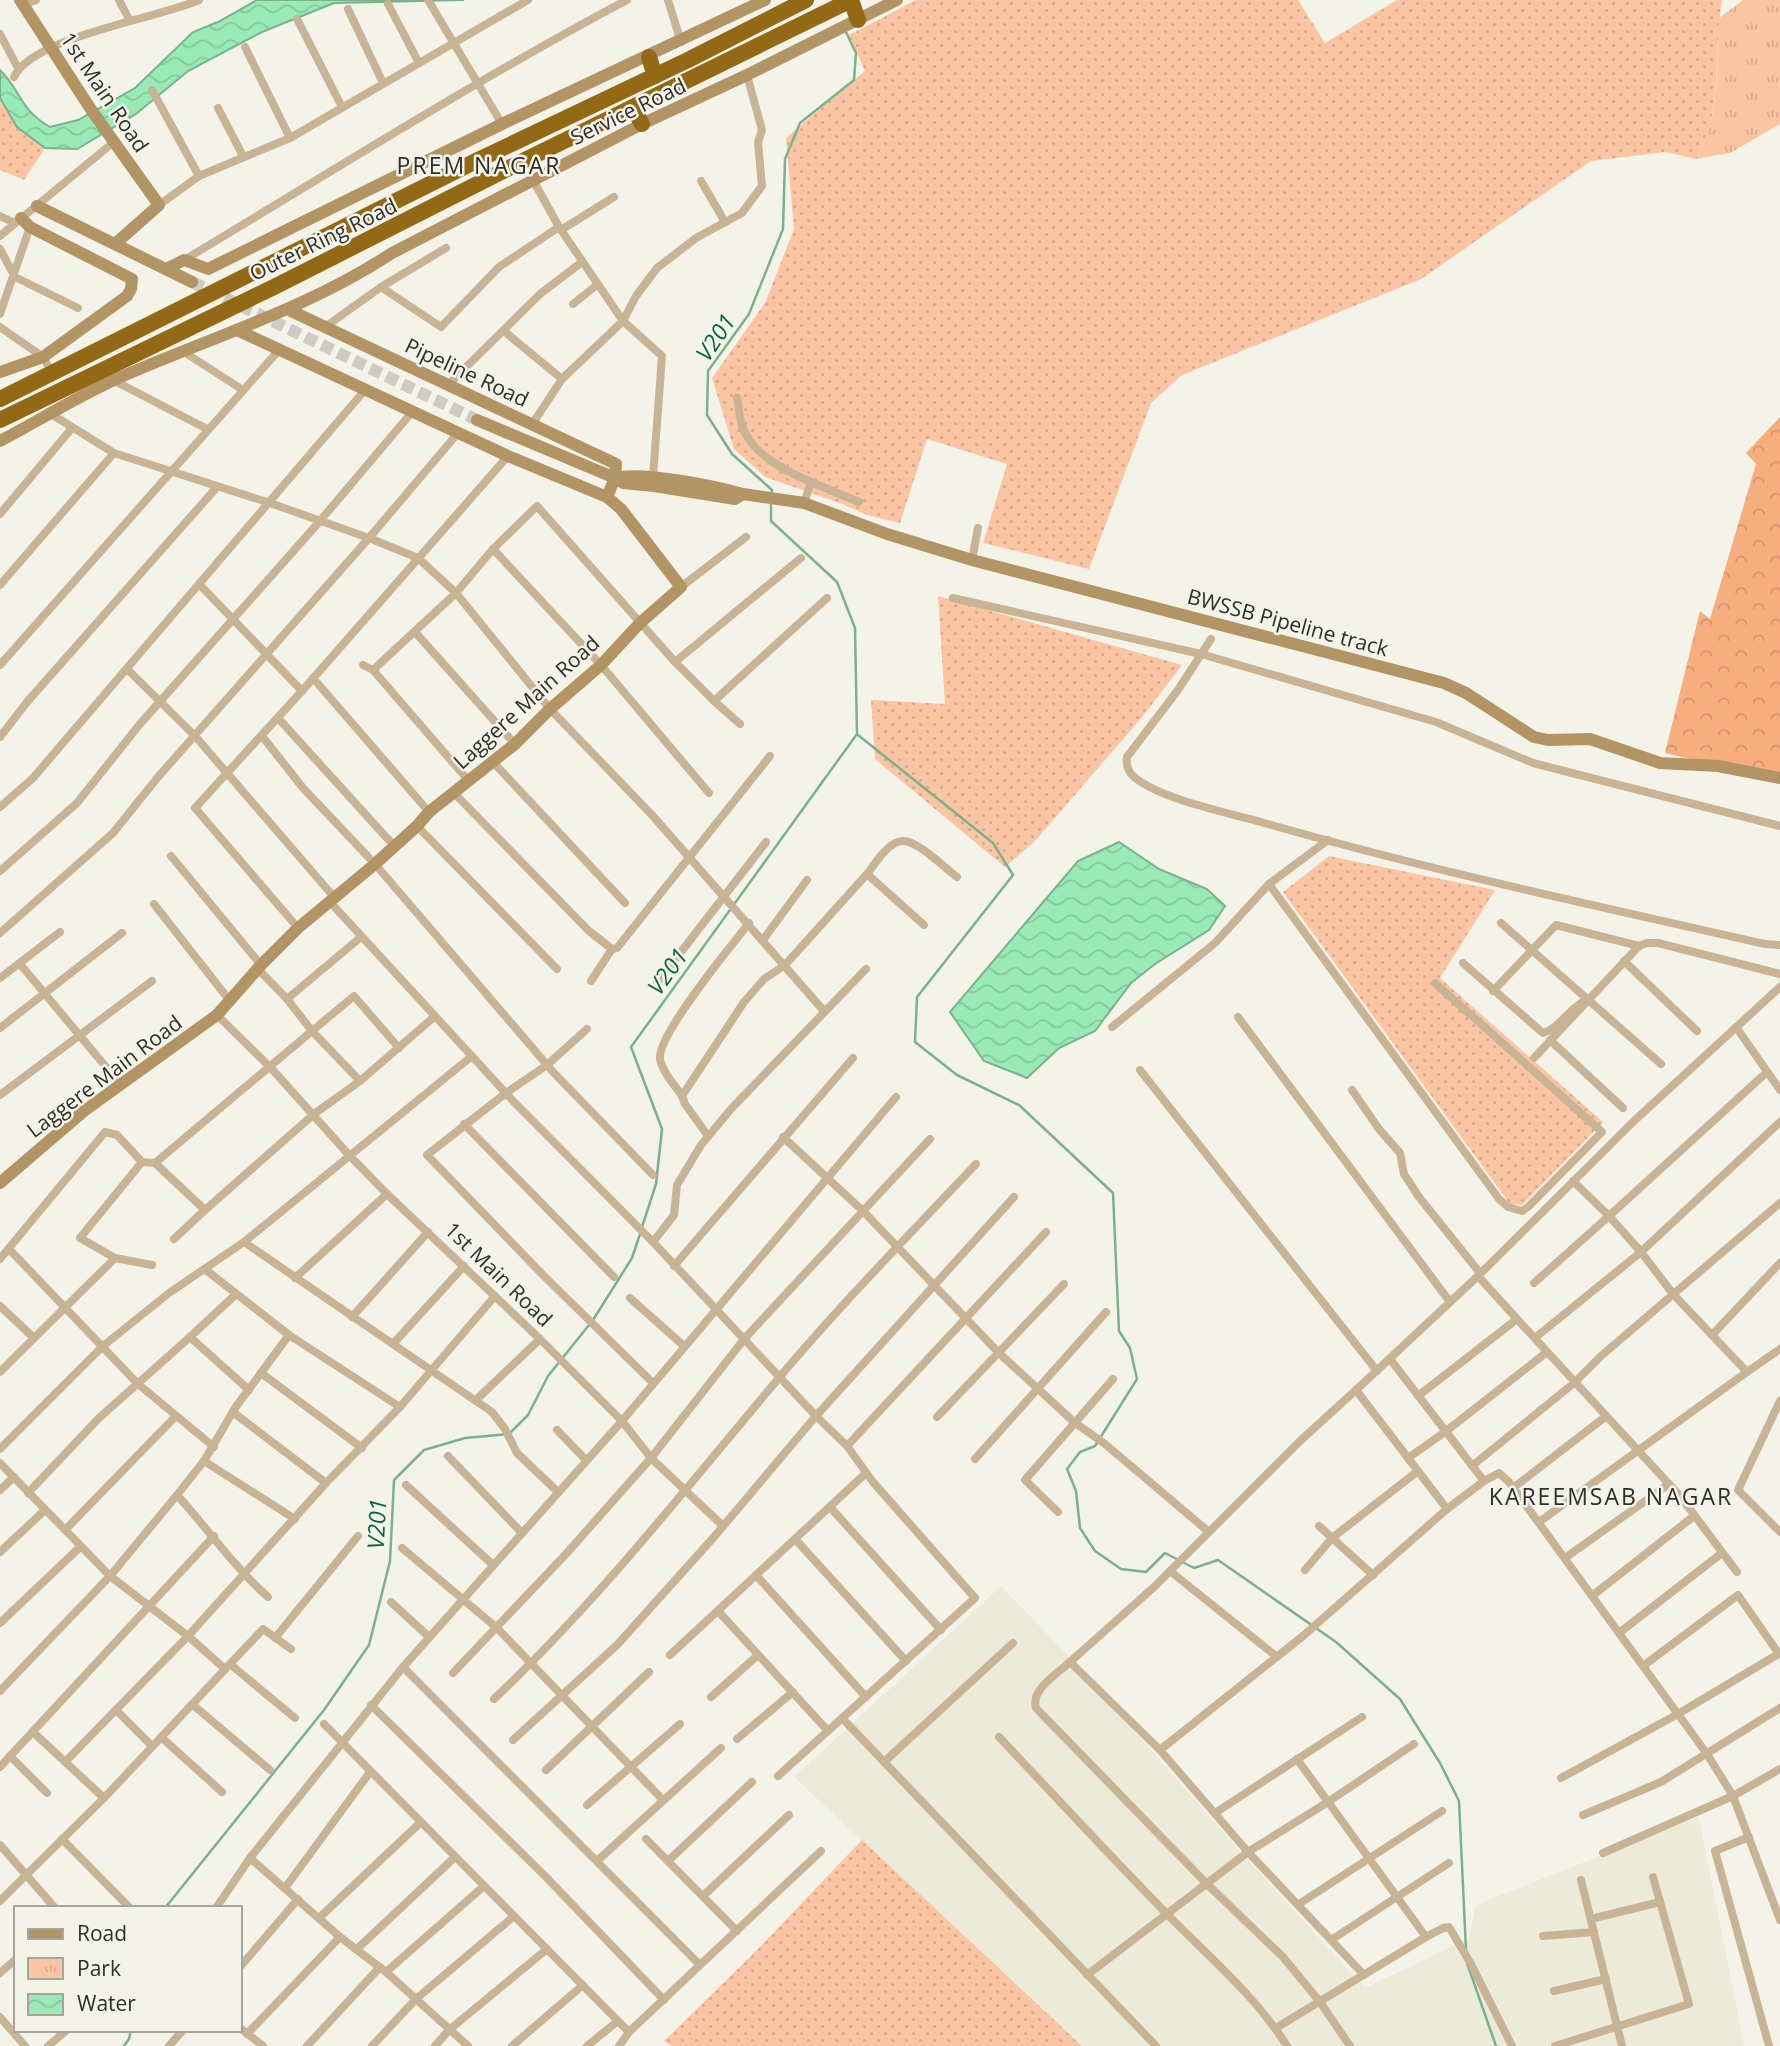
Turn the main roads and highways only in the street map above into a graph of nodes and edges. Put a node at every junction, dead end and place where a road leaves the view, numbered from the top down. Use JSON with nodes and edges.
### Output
{"nodes":[{"id":1,"x":806,"y":0,"type":"edge"},
{"id":2,"x":843,"y":4,"type":"edge"},
{"id":3,"x":849,"y":24,"type":"road end"},
{"id":4,"x":649,"y":57,"type":"road end"},
{"id":5,"x":655,"y":76,"type":"junction"},
{"id":6,"x":633,"y":107,"type":"junction"},
{"id":7,"x":642,"y":124,"type":"road end"},
{"id":8,"x":0,"y":399,"type":"edge"},
{"id":9,"x":0,"y":420,"type":"edge"}],
"edges":[{"from":1,"to":5,"type":"highway","name":"Outer Ring Road"},
{"from":2,"to":3,"type":"highway"},
{"from":2,"to":6,"type":"highway","name":"Outer Ring Road"},
{"from":4,"to":5,"type":"highway"},
{"from":5,"to":8,"type":"highway","name":"Outer Ring Road"},
{"from":6,"to":7,"type":"highway"},
{"from":6,"to":9,"type":"highway","name":"Outer Ring Road"}]}
